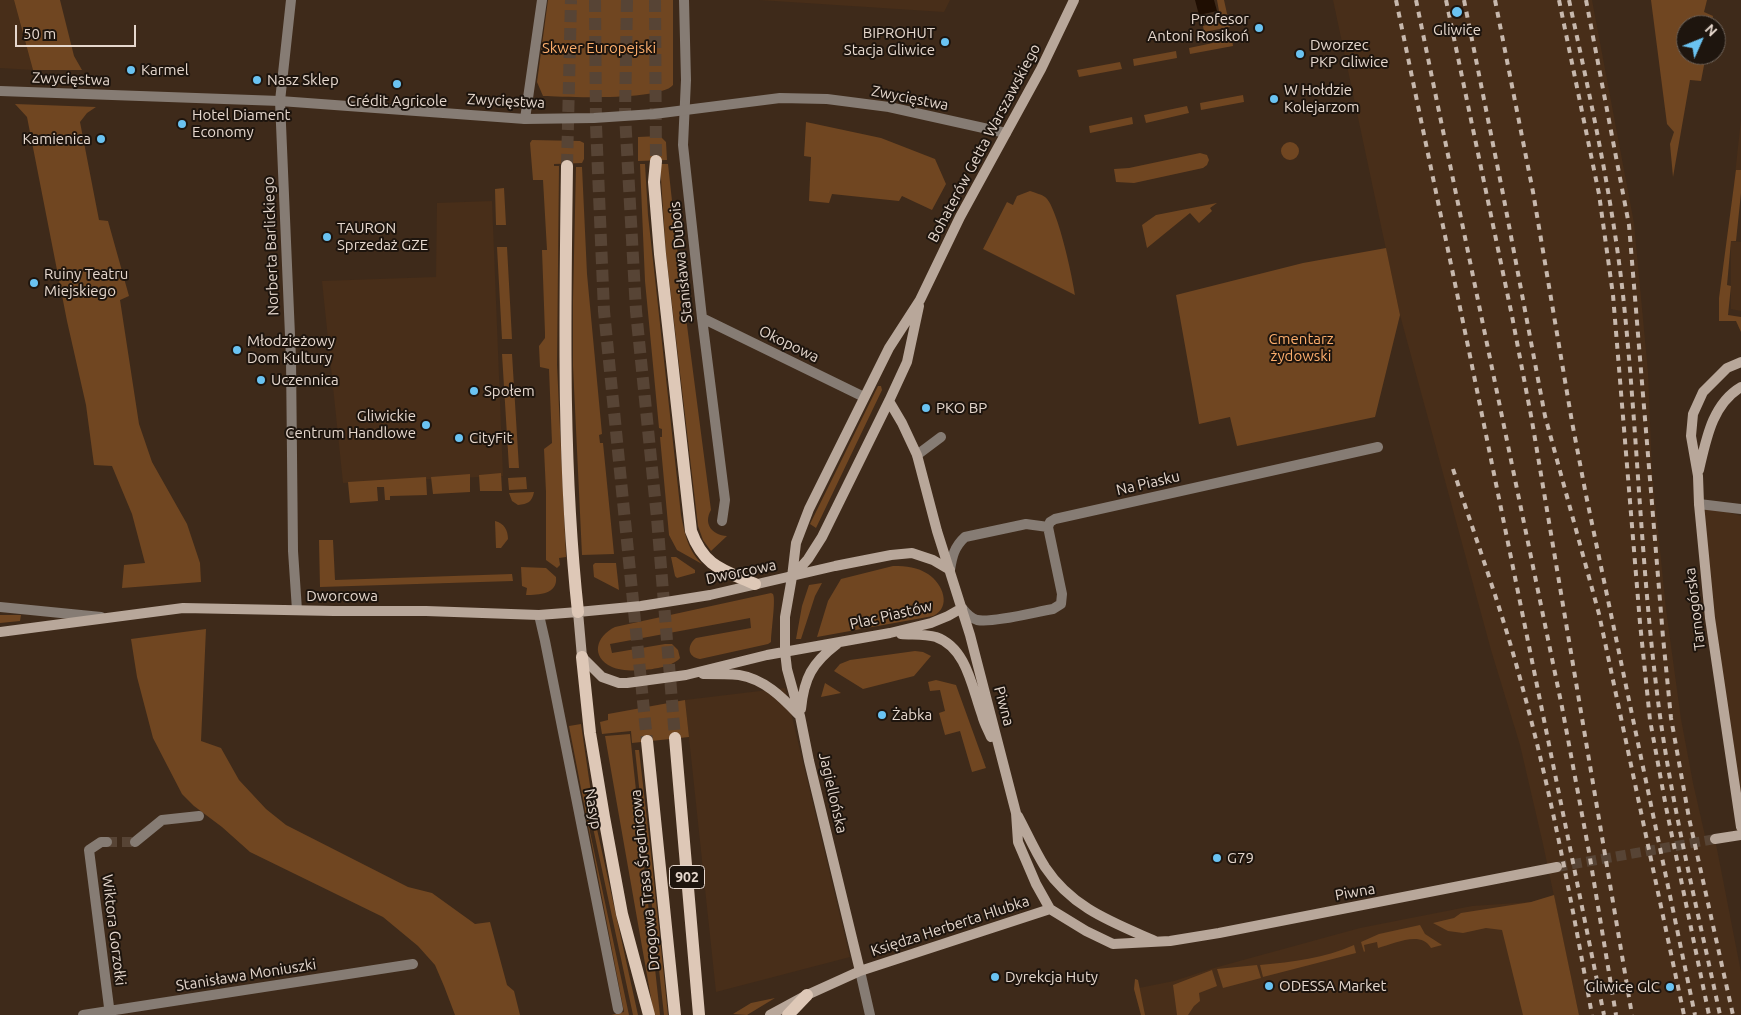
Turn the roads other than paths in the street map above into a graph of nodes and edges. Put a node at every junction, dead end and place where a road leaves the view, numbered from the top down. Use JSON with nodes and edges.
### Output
{"nodes":[{"id":1,"x":291,"y":0,"type":"edge"},
{"id":2,"x":542,"y":0,"type":"edge"},
{"id":3,"x":684,"y":0,"type":"edge"},
{"id":4,"x":1074,"y":0,"type":"edge"},
{"id":5,"x":0,"y":91,"type":"edge"},
{"id":6,"x":280,"y":101,"type":"junction"},
{"id":7,"x":684,"y":111,"type":"junction"},
{"id":8,"x":525,"y":119,"type":"junction"},
{"id":9,"x":1006,"y":133,"type":"junction"},
{"id":10,"x":656,"y":161,"type":"tunnel mouth"},
{"id":11,"x":567,"y":166,"type":"tunnel mouth"},
{"id":12,"x":920,"y":300,"type":"junction"},
{"id":13,"x":702,"y":318,"type":"junction"},
{"id":14,"x":1741,"y":362,"type":"edge"},
{"id":15,"x":1741,"y":387,"type":"edge"},
{"id":16,"x":864,"y":397,"type":"junction"},
{"id":17,"x":889,"y":401,"type":"junction"},
{"id":18,"x":941,"y":437,"type":"dead end"},
{"id":19,"x":1378,"y":446,"type":"dead end"},
{"id":20,"x":917,"y":455,"type":"junction"},
{"id":21,"x":1698,"y":476,"type":"junction"},
{"id":22,"x":1699,"y":504,"type":"junction"},
{"id":23,"x":1741,"y":508,"type":"edge"},
{"id":24,"x":722,"y":520,"type":"dead end"},
{"id":25,"x":1048,"y":527,"type":"junction"},
{"id":26,"x":950,"y":570,"type":"junction"},
{"id":27,"x":792,"y":577,"type":"junction"},
{"id":28,"x":755,"y":584,"type":"junction"},
{"id":29,"x":0,"y":607,"type":"edge"},
{"id":30,"x":962,"y":608,"type":"junction"},
{"id":31,"x":297,"y":610,"type":"junction"},
{"id":32,"x":578,"y":612,"type":"junction"},
{"id":33,"x":539,"y":615,"type":"junction"},
{"id":34,"x":107,"y":617,"type":"junction"},
{"id":35,"x":0,"y":632,"type":"edge"},
{"id":36,"x":890,"y":633,"type":"junction"},
{"id":37,"x":840,"y":642,"type":"junction"},
{"id":38,"x":785,"y":652,"type":"junction"},
{"id":39,"x":582,"y":657,"type":"junction"},
{"id":40,"x":692,"y":674,"type":"junction"},
{"id":41,"x":800,"y":716,"type":"junction"},
{"id":42,"x":675,"y":738,"type":"tunnel mouth"},
{"id":43,"x":647,"y":741,"type":"tunnel mouth"},
{"id":44,"x":1001,"y":758,"type":"junction"},
{"id":45,"x":1016,"y":813,"type":"junction"},
{"id":46,"x":199,"y":816,"type":"dead end"},
{"id":47,"x":1741,"y":827,"type":"edge"},
{"id":48,"x":1741,"y":834,"type":"edge"},
{"id":49,"x":1715,"y":839,"type":"tunnel mouth"},
{"id":50,"x":107,"y":842,"type":"tunnel mouth"},
{"id":51,"x":135,"y":842,"type":"tunnel mouth"},
{"id":52,"x":1557,"y":867,"type":"tunnel mouth"},
{"id":53,"x":1050,"y":909,"type":"junction"},
{"id":54,"x":1158,"y":942,"type":"junction"},
{"id":55,"x":413,"y":964,"type":"dead end"},
{"id":56,"x":860,"y":971,"type":"junction"},
{"id":57,"x":806,"y":995,"type":"junction"},
{"id":58,"x":618,"y":1009,"type":"dead end"},
{"id":59,"x":110,"y":1013,"type":"edge"},
{"id":60,"x":83,"y":1015,"type":"edge"},
{"id":61,"x":649,"y":1015,"type":"edge"},
{"id":62,"x":676,"y":1015,"type":"edge"},
{"id":63,"x":699,"y":1015,"type":"edge"},
{"id":64,"x":770,"y":1015,"type":"edge"},
{"id":65,"x":788,"y":1015,"type":"edge"},
{"id":66,"x":870,"y":1015,"type":"edge"}],
"edges":[{"from":1,"to":6,"type":"street","name":"Norberta Barlickiego"},
{"from":2,"to":8,"type":"street"},
{"from":3,"to":7,"type":"street","name":"Stanisława Dubois"},
{"from":4,"to":9,"type":"main road","name":"Bohaterów Getta Warszawskiego"},
{"from":5,"to":6,"type":"street","name":"Zwycięstwa"},
{"from":6,"to":8,"type":"street","name":"Zwycięstwa"},
{"from":6,"to":31,"type":"street","name":"Norberta Barlickiego"},
{"from":7,"to":8,"type":"street","name":"Zwycięstwa"},
{"from":7,"to":9,"type":"street","name":"Zwycięstwa"},
{"from":7,"to":13,"type":"street","name":"Stanisława Dubois"},
{"from":9,"to":12,"type":"main road","name":"Bohaterów Getta Warszawskiego"},
{"from":10,"to":28,"type":"main road"},
{"from":11,"to":32,"type":"main road"},
{"from":12,"to":16,"type":"main road","name":"Bohaterów Getta Warszawskiego"},
{"from":12,"to":17,"type":"main road","name":"Bohaterów Getta Warszawskiego"},
{"from":13,"to":16,"type":"street","name":"Okopowa"},
{"from":13,"to":24,"type":"street","name":"Stanisława Dubois"},
{"from":14,"to":21,"type":"main road","name":"Tarnogórska"},
{"from":15,"to":21,"type":"main road","name":"Tarnogórska"},
{"from":16,"to":27,"type":"main road","name":"Bohaterów Getta Warszawskiego"},
{"from":17,"to":20,"type":"main road"},
{"from":17,"to":27,"type":"main road","name":"Bohaterów Getta Warszawskiego"},
{"from":18,"to":20,"type":"street"},
{"from":19,"to":25,"type":"street","name":"Na Piasku"},
{"from":20,"to":26,"type":"main road"},
{"from":21,"to":22,"type":"main road","name":"Tarnogórska"},
{"from":22,"to":23,"type":"street"},
{"from":22,"to":47,"type":"main road","name":"Tarnogórska"},
{"from":25,"to":26,"type":"street"},
{"from":25,"to":30,"type":"street"},
{"from":26,"to":27,"type":"main road"},
{"from":26,"to":30,"type":"main road"},
{"from":27,"to":28,"type":"main road","name":"Dworcowa"},
{"from":27,"to":38,"type":"main road","name":"Jagiellońska"},
{"from":28,"to":32,"type":"main road","name":"Dworcowa"},
{"from":29,"to":34,"type":"street","name":"Dworcowa"},
{"from":30,"to":36,"type":"main road","name":"Plac Piastów"},
{"from":30,"to":44,"type":"main road","name":"Piwna"},
{"from":31,"to":33,"type":"main road","name":"Dworcowa"},
{"from":31,"to":34,"type":"main road","name":"Dworcowa"},
{"from":32,"to":33,"type":"main road","name":"Dworcowa"},
{"from":32,"to":39,"type":"main road"},
{"from":33,"to":58,"type":"street","name":"Nasyp"},
{"from":34,"to":35,"type":"main road","name":"Dworcowa"},
{"from":36,"to":37,"type":"main road","name":"Plac Piastów"},
{"from":36,"to":44,"type":"main road"},
{"from":37,"to":38,"type":"main road","name":"Plac Piastów"},
{"from":37,"to":41,"type":"main road"},
{"from":38,"to":40,"type":"main road"},
{"from":38,"to":41,"type":"main road","name":"Jagiellońska"},
{"from":39,"to":40,"type":"main road"},
{"from":39,"to":61,"type":"main road"},
{"from":40,"to":41,"type":"main road"},
{"from":41,"to":56,"type":"main road","name":"Jagiellońska"},
{"from":42,"to":63,"type":"main road","number":"902"},
{"from":43,"to":62,"type":"main road","name":"Drogowa Trasa Średnicowa","number":"902"},
{"from":44,"to":45,"type":"main road","name":"Piwna"},
{"from":45,"to":53,"type":"main road","name":"Piwna"},
{"from":45,"to":54,"type":"main road","name":"Piwna"},
{"from":46,"to":51,"type":"street"},
{"from":48,"to":49,"type":"main road"},
{"from":50,"to":59,"type":"street","name":"Wiktora Gorzołki"},
{"from":52,"to":54,"type":"main road","name":"Piwna"},
{"from":53,"to":54,"type":"main road","name":"Piwna"},
{"from":53,"to":56,"type":"main road","name":"Księdza Herberta Hlubka"},
{"from":55,"to":59,"type":"street","name":"Stanisława Moniuszki"},
{"from":56,"to":57,"type":"main road","name":"Księdza Herberta Hlubka"},
{"from":56,"to":66,"type":"street","name":"Jagiellońska"},
{"from":57,"to":64,"type":"main road","name":"Księdza Herberta Hlubka"},
{"from":57,"to":65,"type":"main road"},
{"from":59,"to":60,"type":"street","name":"Stanisława Moniuszki"}]}
